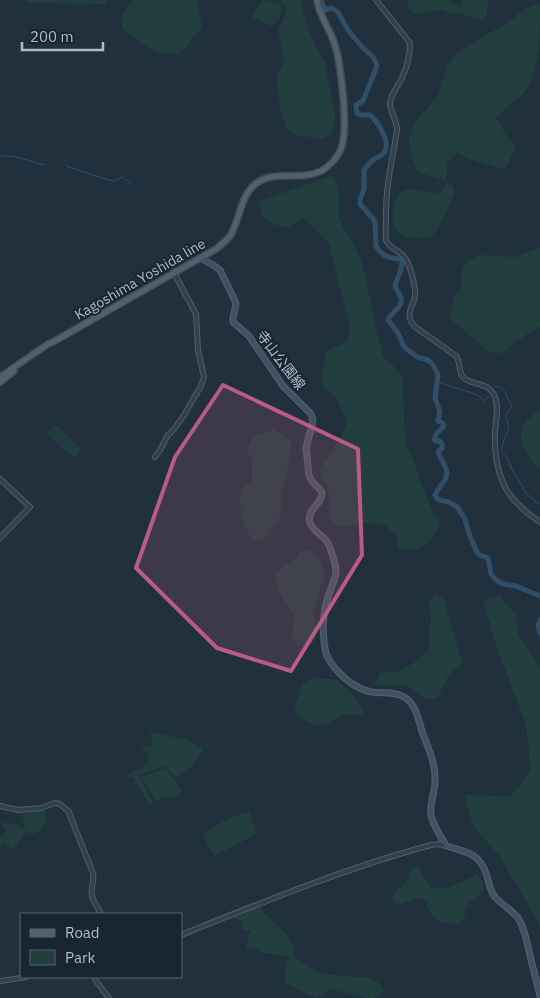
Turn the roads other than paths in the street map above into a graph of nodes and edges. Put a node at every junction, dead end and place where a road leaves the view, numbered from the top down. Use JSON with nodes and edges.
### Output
{"nodes":[{"id":1,"x":317,"y":0,"type":"edge"},
{"id":2,"x":376,"y":0,"type":"edge"},
{"id":3,"x":200,"y":258,"type":"junction"},
{"id":4,"x":174,"y":273,"type":"junction"},
{"id":5,"x":50,"y":344,"type":"junction"},
{"id":6,"x":0,"y":377,"type":"edge"},
{"id":7,"x":0,"y":382,"type":"edge"},
{"id":8,"x":155,"y":457,"type":"dead end"},
{"id":9,"x":0,"y":479,"type":"edge"},
{"id":10,"x":540,"y":522,"type":"edge"},
{"id":11,"x":0,"y":538,"type":"edge"},
{"id":12,"x":0,"y":806,"type":"edge"},
{"id":13,"x":446,"y":846,"type":"junction"},
{"id":14,"x":101,"y":913,"type":"edge"},
{"id":15,"x":182,"y":935,"type":"edge"},
{"id":16,"x":20,"y":978,"type":"edge"},
{"id":17,"x":94,"y":978,"type":"edge"},
{"id":18,"x":0,"y":981,"type":"edge"},
{"id":19,"x":540,"y":996,"type":"edge"},
{"id":20,"x":109,"y":998,"type":"edge"}],
"edges":[{"from":1,"to":3,"type":"main road","name":"Kagoshima Yoshida line"},
{"from":2,"to":10,"type":"street"},
{"from":3,"to":4,"type":"main road","name":"Kagoshima Yoshida line"},
{"from":3,"to":13,"type":"main road","name":"寺山公園線"},
{"from":4,"to":5,"type":"main road","name":"Kagoshima Yoshida line"},
{"from":4,"to":8,"type":"street"},
{"from":5,"to":6,"type":"main road","name":"Kagoshima Yoshida line"},
{"from":5,"to":7,"type":"main road","name":"Kagoshima Yoshida line"},
{"from":9,"to":11,"type":"street"},
{"from":12,"to":14,"type":"street"},
{"from":13,"to":15,"type":"street"},
{"from":13,"to":19,"type":"main road"},
{"from":16,"to":18,"type":"street"},
{"from":17,"to":20,"type":"street"}]}
